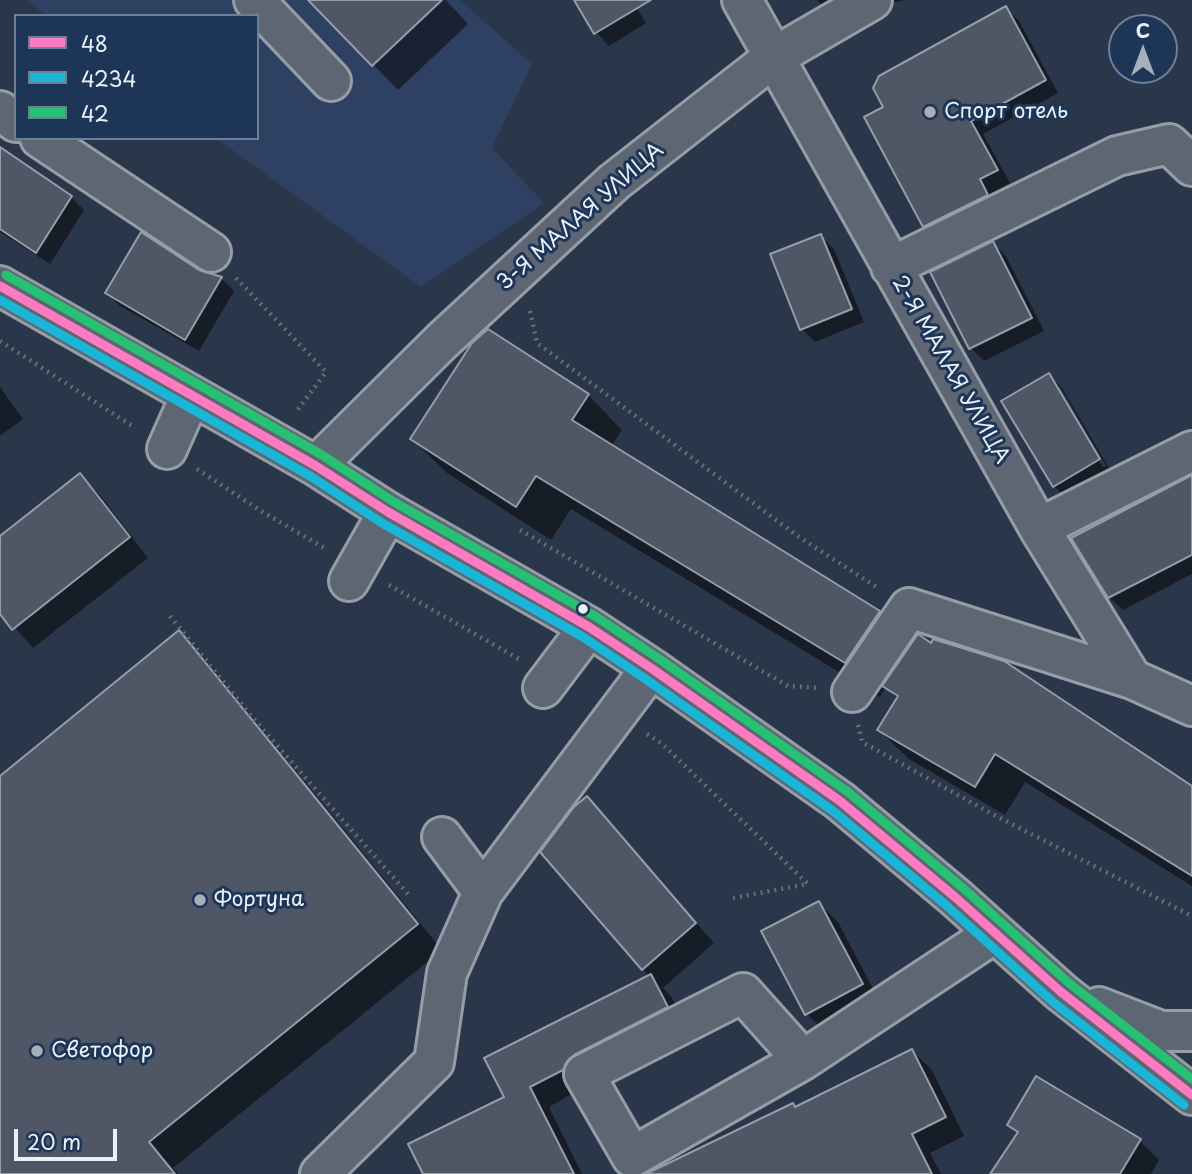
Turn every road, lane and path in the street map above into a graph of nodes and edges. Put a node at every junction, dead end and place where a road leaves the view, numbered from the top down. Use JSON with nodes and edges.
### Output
{"nodes":[{"id":1,"x":254,"y":0,"type":"edge"},
{"id":2,"x":742,"y":0,"type":"edge"},
{"id":3,"x":872,"y":0,"type":"edge"},
{"id":4,"x":774,"y":57,"type":"junction"},
{"id":5,"x":331,"y":81,"type":"dead end"},
{"id":6,"x":43,"y":140,"type":"edge"},
{"id":7,"x":1192,"y":166,"type":"edge"},
{"id":8,"x":211,"y":252,"type":"joint"},
{"id":9,"x":891,"y":267,"type":"junction"},
{"id":10,"x":520,"y":269,"type":"junction"},
{"id":11,"x":0,"y":286,"type":"edge"},
{"id":12,"x":0,"y":341,"type":"edge"},
{"id":13,"x":191,"y":395,"type":"junction"},
{"id":14,"x":293,"y":416,"type":"dead end"},
{"id":15,"x":134,"y":427,"type":"dead end"},
{"id":16,"x":1192,"y":451,"type":"edge"},
{"id":17,"x":178,"y":456,"type":"joint"},
{"id":18,"x":316,"y":466,"type":"junction"},
{"id":19,"x":388,"y":512,"type":"junction"},
{"id":20,"x":1039,"y":528,"type":"junction"},
{"id":21,"x":520,"y":530,"type":"dead end"},
{"id":22,"x":341,"y":566,"type":"joint"},
{"id":23,"x":389,"y":585,"type":"dead end"},
{"id":24,"x":909,"y":608,"type":"junction"},
{"id":25,"x":170,"y":616,"type":"dead end"},
{"id":26,"x":589,"y":627,"type":"junction"},
{"id":27,"x":651,"y":668,"type":"junction"},
{"id":28,"x":535,"y":675,"type":"joint"},
{"id":29,"x":1132,"y":679,"type":"junction"},
{"id":30,"x":852,"y":692,"type":"junction"},
{"id":31,"x":1192,"y":706,"type":"edge"},
{"id":32,"x":637,"y":728,"type":"dead end"},
{"id":33,"x":442,"y":836,"type":"dead end"},
{"id":34,"x":483,"y":892,"type":"junction"},
{"id":35,"x":408,"y":894,"type":"dead end"},
{"id":36,"x":733,"y":898,"type":"dead end"},
{"id":37,"x":1192,"y":916,"type":"edge"},
{"id":38,"x":995,"y":933,"type":"junction"},
{"id":39,"x":1061,"y":992,"type":"junction"},
{"id":40,"x":1192,"y":1031,"type":"edge"},
{"id":41,"x":803,"y":1060,"type":"junction"},
{"id":42,"x":1192,"y":1095,"type":"edge"},
{"id":43,"x":320,"y":1174,"type":"edge"}],
"edges":[{"from":1,"to":5,"type":"street"},
{"from":2,"to":4,"type":"street","name":"2-Я МАЛАЯ УЛИЦА"},
{"from":3,"to":4,"type":"street","name":"3-Я МАЛАЯ УЛИЦА"},
{"from":4,"to":9,"type":"street","name":"2-Я МАЛАЯ УЛИЦА"},
{"from":4,"to":10,"type":"street","name":"3-Я МАЛАЯ УЛИЦА"},
{"from":6,"to":8,"type":"street"},
{"from":7,"to":9,"type":"street"},
{"from":8,"to":14,"type":"path"},
{"from":9,"to":20,"type":"street","name":"2-Я МАЛАЯ УЛИЦА"},
{"from":10,"to":18,"type":"street","name":"3-Я МАЛАЯ УЛИЦА"},
{"from":10,"to":24,"type":"path"},
{"from":11,"to":13,"type":"street"},
{"from":12,"to":15,"type":"path"},
{"from":13,"to":17,"type":"street"},
{"from":13,"to":18,"type":"street"},
{"from":16,"to":20,"type":"street"},
{"from":17,"to":22,"type":"path"},
{"from":18,"to":19,"type":"street"},
{"from":19,"to":22,"type":"street"},
{"from":19,"to":26,"type":"street"},
{"from":20,"to":29,"type":"street","name":"2-Я МАЛАЯ УЛИЦА"},
{"from":21,"to":30,"type":"path"},
{"from":23,"to":28,"type":"path"},
{"from":24,"to":29,"type":"street"},
{"from":24,"to":30,"type":"street"},
{"from":25,"to":35,"type":"path"},
{"from":26,"to":27,"type":"street"},
{"from":26,"to":28,"type":"street"},
{"from":27,"to":34,"type":"street"},
{"from":27,"to":38,"type":"street"},
{"from":29,"to":31,"type":"street"},
{"from":30,"to":37,"type":"path"},
{"from":32,"to":36,"type":"path"},
{"from":33,"to":34,"type":"street"},
{"from":34,"to":43,"type":"street"},
{"from":38,"to":39,"type":"street"},
{"from":38,"to":41,"type":"street"},
{"from":39,"to":40,"type":"street"},
{"from":39,"to":42,"type":"street"},
{"from":41,"to":41,"type":"street"}]}
